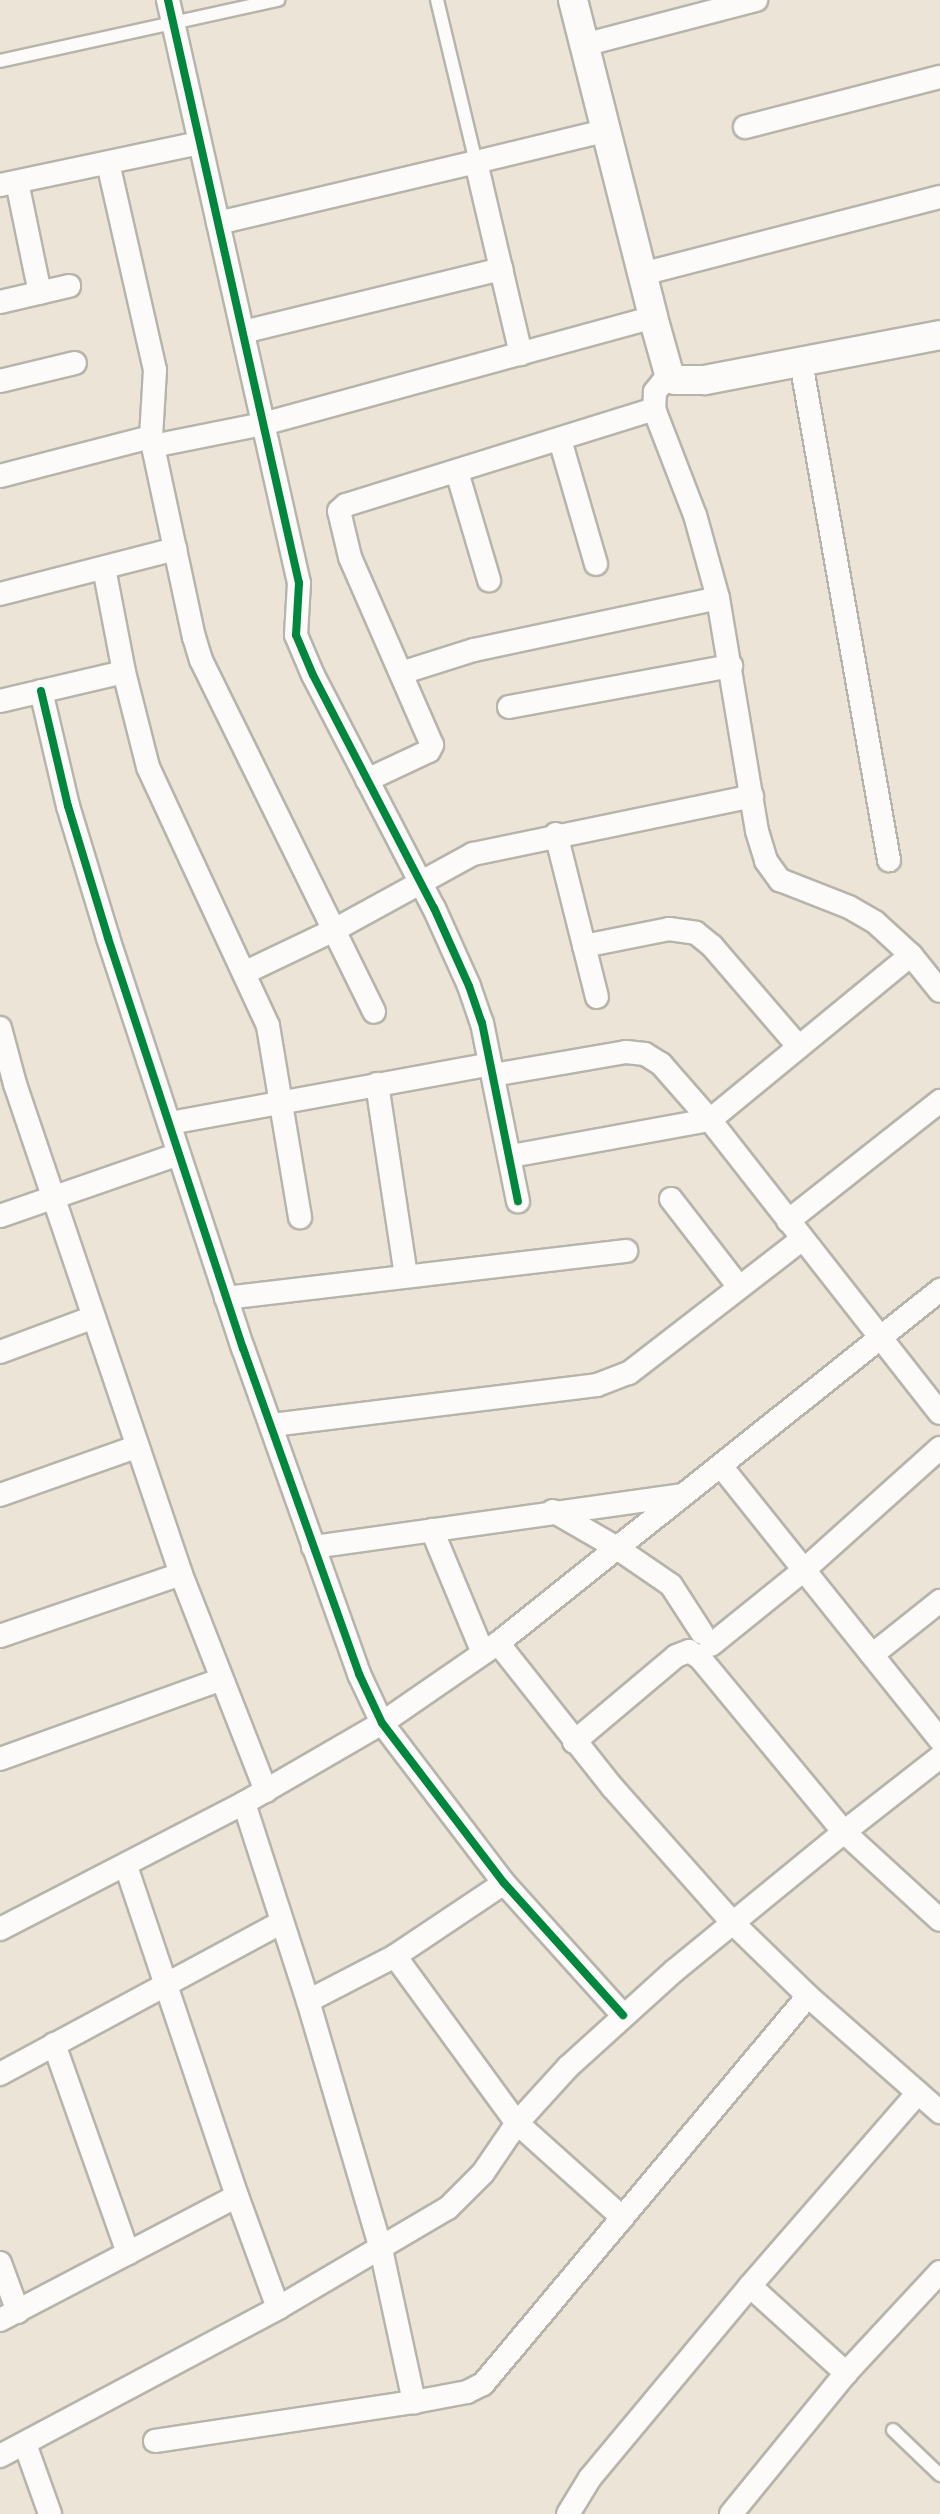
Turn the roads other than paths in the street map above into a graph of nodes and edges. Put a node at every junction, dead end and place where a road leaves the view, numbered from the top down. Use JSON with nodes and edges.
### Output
{"nodes":[{"id":1,"x":168,"y":0,"type":"edge"},
{"id":2,"x":278,"y":0,"type":"edge"},
{"id":3,"x":437,"y":0,"type":"edge"},
{"id":4,"x":573,"y":0,"type":"edge"},
{"id":5,"x":756,"y":0,"type":"edge"},
{"id":6,"x":173,"y":24,"type":"junction"},
{"id":7,"x":583,"y":45,"type":"junction"},
{"id":8,"x":0,"y":61,"type":"edge"},
{"id":9,"x":940,"y":77,"type":"edge"},
{"id":10,"x":745,"y":127,"type":"dead end"},
{"id":11,"x":604,"y":131,"type":"junction"},
{"id":12,"x":199,"y":143,"type":"junction"},
{"id":13,"x":476,"y":162,"type":"junction"},
{"id":14,"x":108,"y":163,"type":"junction"},
{"id":15,"x":8,"y":184,"type":"edge"},
{"id":16,"x":940,"y":197,"type":"edge"},
{"id":17,"x":218,"y":223,"type":"junction"},
{"id":18,"x":501,"y":269,"type":"junction"},
{"id":19,"x":642,"y":274,"type":"junction"},
{"id":20,"x":69,"y":286,"type":"dead end"},
{"id":21,"x":40,"y":293,"type":"junction"},
{"id":22,"x":0,"y":302,"type":"edge"},
{"id":23,"x":653,"y":317,"type":"junction"},
{"id":24,"x":243,"y":332,"type":"junction"},
{"id":25,"x":939,"y":341,"type":"edge"},
{"id":26,"x":521,"y":354,"type":"junction"},
{"id":27,"x":801,"y":362,"type":"junction"},
{"id":28,"x":75,"y":363,"type":"dead end"},
{"id":29,"x":669,"y":374,"type":"junction"},
{"id":30,"x":0,"y":381,"type":"edge"},
{"id":31,"x":654,"y":409,"type":"junction"},
{"id":32,"x":263,"y":424,"type":"junction"},
{"id":33,"x":560,"y":440,"type":"junction"},
{"id":34,"x":152,"y":442,"type":"junction"},
{"id":35,"x":457,"y":472,"type":"junction"},
{"id":36,"x":0,"y":476,"type":"edge"},
{"id":37,"x":175,"y":549,"type":"junction"},
{"id":38,"x":596,"y":564,"type":"dead end"},
{"id":39,"x":104,"y":568,"type":"junction"},
{"id":40,"x":489,"y":580,"type":"dead end"},
{"id":41,"x":0,"y":594,"type":"edge"},
{"id":42,"x":718,"y":598,"type":"junction"},
{"id":43,"x":731,"y":666,"type":"junction"},
{"id":44,"x":124,"y":672,"type":"junction"},
{"id":45,"x":401,"y":673,"type":"junction"},
{"id":46,"x":41,"y":691,"type":"junction"},
{"id":47,"x":0,"y":700,"type":"edge"},
{"id":48,"x":509,"y":707,"type":"dead end"},
{"id":49,"x":367,"y":780,"type":"junction"},
{"id":50,"x":752,"y":796,"type":"junction"},
{"id":51,"x":556,"y":834,"type":"junction"},
{"id":52,"x":889,"y":860,"type":"dead end"},
{"id":53,"x":421,"y":883,"type":"junction"},
{"id":54,"x":334,"y":930,"type":"junction"},
{"id":55,"x":584,"y":946,"type":"junction"},
{"id":56,"x":911,"y":955,"type":"junction"},
{"id":57,"x":246,"y":972,"type":"junction"},
{"id":58,"x":940,"y":991,"type":"edge"},
{"id":59,"x":597,"y":997,"type":"dead end"},
{"id":60,"x":374,"y":1012,"type":"dead end"},
{"id":61,"x":0,"y":1028,"type":"edge"},
{"id":62,"x":799,"y":1047,"type":"junction"},
{"id":63,"x":492,"y":1070,"type":"junction"},
{"id":64,"x":377,"y":1084,"type":"junction"},
{"id":65,"x":8,"y":1087,"type":"edge"},
{"id":66,"x":282,"y":1101,"type":"junction"},
{"id":67,"x":940,"y":1101,"type":"edge"},
{"id":68,"x":710,"y":1120,"type":"junction"},
{"id":69,"x":170,"y":1123,"type":"junction"},
{"id":70,"x":179,"y":1154,"type":"junction"},
{"id":71,"x":511,"y":1156,"type":"junction"},
{"id":72,"x":53,"y":1196,"type":"junction"},
{"id":73,"x":671,"y":1199,"type":"dead end"},
{"id":74,"x":518,"y":1201,"type":"dead end"},
{"id":75,"x":0,"y":1216,"type":"edge"},
{"id":76,"x":300,"y":1217,"type":"dead end"},
{"id":77,"x":788,"y":1221,"type":"junction"},
{"id":78,"x":801,"y":1240,"type":"junction"},
{"id":79,"x":626,"y":1251,"type":"dead end"},
{"id":80,"x":406,"y":1275,"type":"junction"},
{"id":81,"x":739,"y":1287,"type":"junction"},
{"id":82,"x":940,"y":1290,"type":"edge"},
{"id":83,"x":226,"y":1298,"type":"junction"},
{"id":84,"x":94,"y":1317,"type":"junction"},
{"id":85,"x":880,"y":1338,"type":"junction"},
{"id":86,"x":0,"y":1352,"type":"edge"},
{"id":87,"x":940,"y":1413,"type":"edge"},
{"id":88,"x":272,"y":1425,"type":"junction"},
{"id":89,"x":138,"y":1446,"type":"junction"},
{"id":90,"x":940,"y":1448,"type":"edge"},
{"id":91,"x":721,"y":1466,"type":"junction"},
{"id":92,"x":0,"y":1495,"type":"edge"},
{"id":93,"x":683,"y":1495,"type":"junction"},
{"id":94,"x":553,"y":1511,"type":"junction"},
{"id":95,"x":432,"y":1530,"type":"junction"},
{"id":96,"x":313,"y":1547,"type":"junction"},
{"id":97,"x":617,"y":1548,"type":"junction"},
{"id":98,"x":804,"y":1570,"type":"junction"},
{"id":99,"x":181,"y":1574,"type":"junction"},
{"id":100,"x":940,"y":1600,"type":"edge"},
{"id":101,"x":0,"y":1636,"type":"edge"},
{"id":102,"x":490,"y":1648,"type":"junction"},
{"id":103,"x":872,"y":1655,"type":"junction"},
{"id":104,"x":220,"y":1680,"type":"junction"},
{"id":105,"x":382,"y":1723,"type":"junction"},
{"id":106,"x":940,"y":1740,"type":"edge"},
{"id":107,"x":574,"y":1742,"type":"junction"},
{"id":108,"x":940,"y":1757,"type":"edge"},
{"id":109,"x":0,"y":1759,"type":"edge"},
{"id":110,"x":266,"y":1791,"type":"junction"},
{"id":111,"x":244,"y":1803,"type":"junction"},
{"id":112,"x":844,"y":1832,"type":"junction"},
{"id":113,"x":126,"y":1866,"type":"junction"},
{"id":114,"x":504,"y":1883,"type":"junction"},
{"id":115,"x":940,"y":1920,"type":"edge"},
{"id":116,"x":732,"y":1922,"type":"junction"},
{"id":117,"x":281,"y":1923,"type":"junction"},
{"id":118,"x":0,"y":1929,"type":"edge"},
{"id":119,"x":395,"y":1956,"type":"junction"},
{"id":120,"x":166,"y":1983,"type":"junction"},
{"id":121,"x":808,"y":1996,"type":"junction"},
{"id":122,"x":308,"y":2001,"type":"junction"},
{"id":123,"x":623,"y":2015,"type":"junction"},
{"id":124,"x":54,"y":2044,"type":"junction"},
{"id":125,"x":0,"y":2074,"type":"edge"},
{"id":126,"x":918,"y":2093,"type":"junction"},
{"id":127,"x":940,"y":2112,"type":"edge"},
{"id":128,"x":517,"y":2123,"type":"junction"},
{"id":129,"x":237,"y":2196,"type":"junction"},
{"id":130,"x":623,"y":2218,"type":"junction"},
{"id":131,"x":381,"y":2249,"type":"junction"},
{"id":132,"x":129,"y":2253,"type":"junction"},
{"id":133,"x":0,"y":2264,"type":"edge"},
{"id":134,"x":940,"y":2272,"type":"edge"},
{"id":135,"x":750,"y":2286,"type":"junction"},
{"id":136,"x":278,"y":2308,"type":"junction"},
{"id":137,"x":9,"y":2316,"type":"edge"},
{"id":138,"x":846,"y":2373,"type":"junction"},
{"id":139,"x":414,"y":2402,"type":"junction"},
{"id":140,"x":893,"y":2430,"type":"dead end"},
{"id":141,"x":155,"y":2441,"type":"dead end"},
{"id":142,"x":25,"y":2444,"type":"junction"},
{"id":143,"x":0,"y":2457,"type":"edge"},
{"id":144,"x":940,"y":2475,"type":"edge"},
{"id":145,"x":50,"y":2514,"type":"edge"},
{"id":146,"x":568,"y":2514,"type":"edge"},
{"id":147,"x":731,"y":2514,"type":"edge"}],
"edges":[{"from":1,"to":6,"type":"street"},
{"from":2,"to":6,"type":"lane"},
{"from":3,"to":13,"type":"lane"},
{"from":4,"to":7,"type":"street"},
{"from":5,"to":7,"type":"street"},
{"from":6,"to":8,"type":"lane"},
{"from":6,"to":12,"type":"street"},
{"from":7,"to":11,"type":"street"},
{"from":9,"to":10,"type":"street"},
{"from":11,"to":13,"type":"street"},
{"from":11,"to":19,"type":"street"},
{"from":12,"to":14,"type":"street"},
{"from":12,"to":17,"type":"street"},
{"from":13,"to":17,"type":"street"},
{"from":13,"to":18,"type":"street"},
{"from":14,"to":15,"type":"street"},
{"from":14,"to":34,"type":"street"},
{"from":15,"to":21,"type":"street"},
{"from":16,"to":19,"type":"street"},
{"from":17,"to":24,"type":"street"},
{"from":18,"to":24,"type":"street"},
{"from":18,"to":26,"type":"street"},
{"from":19,"to":23,"type":"street"},
{"from":20,"to":21,"type":"street"},
{"from":21,"to":22,"type":"street"},
{"from":23,"to":26,"type":"street"},
{"from":23,"to":29,"type":"street"},
{"from":24,"to":32,"type":"street"},
{"from":25,"to":27,"type":"street"},
{"from":26,"to":32,"type":"street"},
{"from":27,"to":29,"type":"street"},
{"from":27,"to":52,"type":"street"},
{"from":28,"to":30,"type":"street"},
{"from":29,"to":31,"type":"street"},
{"from":31,"to":33,"type":"street"},
{"from":31,"to":42,"type":"street"},
{"from":32,"to":34,"type":"street"},
{"from":32,"to":49,"type":"street"},
{"from":33,"to":35,"type":"street"},
{"from":33,"to":38,"type":"street"},
{"from":34,"to":36,"type":"street"},
{"from":34,"to":37,"type":"street"},
{"from":35,"to":40,"type":"street"},
{"from":35,"to":45,"type":"street"},
{"from":37,"to":39,"type":"street"},
{"from":37,"to":54,"type":"street"},
{"from":39,"to":41,"type":"street"},
{"from":39,"to":44,"type":"street"},
{"from":42,"to":43,"type":"street"},
{"from":42,"to":45,"type":"street"},
{"from":43,"to":48,"type":"street"},
{"from":43,"to":50,"type":"street"},
{"from":44,"to":46,"type":"street"},
{"from":44,"to":57,"type":"street"},
{"from":45,"to":49,"type":"street"},
{"from":46,"to":47,"type":"street"},
{"from":46,"to":69,"type":"street"},
{"from":49,"to":53,"type":"street"},
{"from":50,"to":51,"type":"street"},
{"from":50,"to":56,"type":"street"},
{"from":51,"to":53,"type":"street"},
{"from":51,"to":55,"type":"street"},
{"from":53,"to":54,"type":"street"},
{"from":53,"to":63,"type":"street"},
{"from":54,"to":57,"type":"street"},
{"from":54,"to":60,"type":"street"},
{"from":55,"to":59,"type":"street"},
{"from":55,"to":62,"type":"street"},
{"from":56,"to":58,"type":"street"},
{"from":56,"to":62,"type":"street"},
{"from":57,"to":66,"type":"street"},
{"from":61,"to":65,"type":"street"},
{"from":62,"to":68,"type":"street"},
{"from":63,"to":64,"type":"street"},
{"from":63,"to":68,"type":"street"},
{"from":63,"to":71,"type":"street"},
{"from":64,"to":66,"type":"street"},
{"from":64,"to":80,"type":"street"},
{"from":65,"to":72,"type":"street"},
{"from":66,"to":69,"type":"street"},
{"from":66,"to":76,"type":"street"},
{"from":67,"to":77,"type":"street"},
{"from":68,"to":71,"type":"street"},
{"from":68,"to":77,"type":"street"},
{"from":69,"to":70,"type":"street"},
{"from":70,"to":72,"type":"street"},
{"from":70,"to":83,"type":"street"},
{"from":71,"to":74,"type":"street"},
{"from":72,"to":75,"type":"street"},
{"from":72,"to":84,"type":"street"},
{"from":73,"to":81,"type":"street"},
{"from":77,"to":78,"type":"street"},
{"from":78,"to":81,"type":"street"},
{"from":78,"to":85,"type":"street"},
{"from":79,"to":80,"type":"street"},
{"from":80,"to":83,"type":"street"},
{"from":81,"to":88,"type":"street"},
{"from":82,"to":85,"type":"street"},
{"from":83,"to":88,"type":"street"},
{"from":84,"to":86,"type":"street"},
{"from":84,"to":89,"type":"street"},
{"from":85,"to":87,"type":"street"},
{"from":85,"to":91,"type":"street"},
{"from":88,"to":96,"type":"street"},
{"from":89,"to":92,"type":"street"},
{"from":89,"to":99,"type":"street"},
{"from":90,"to":98,"type":"street"},
{"from":91,"to":93,"type":"street"},
{"from":91,"to":98,"type":"street"},
{"from":93,"to":94,"type":"street"},
{"from":93,"to":97,"type":"street"},
{"from":94,"to":95,"type":"street"},
{"from":94,"to":97,"type":"street"},
{"from":95,"to":96,"type":"street"},
{"from":95,"to":102,"type":"street"},
{"from":96,"to":105,"type":"street"},
{"from":97,"to":98,"type":"street"},
{"from":97,"to":102,"type":"street"},
{"from":98,"to":103,"type":"street"},
{"from":99,"to":101,"type":"street"},
{"from":99,"to":104,"type":"street"},
{"from":100,"to":103,"type":"street"},
{"from":102,"to":105,"type":"street"},
{"from":102,"to":107,"type":"street"},
{"from":103,"to":106,"type":"street"},
{"from":104,"to":109,"type":"street"},
{"from":104,"to":110,"type":"street"},
{"from":105,"to":110,"type":"street"},
{"from":105,"to":114,"type":"street"},
{"from":107,"to":112,"type":"street"},
{"from":107,"to":116,"type":"street"},
{"from":108,"to":112,"type":"street"},
{"from":110,"to":111,"type":"street"},
{"from":111,"to":113,"type":"street"},
{"from":111,"to":117,"type":"street"},
{"from":112,"to":115,"type":"street"},
{"from":112,"to":116,"type":"street"},
{"from":113,"to":118,"type":"street"},
{"from":113,"to":120,"type":"street"},
{"from":114,"to":119,"type":"street"},
{"from":114,"to":123,"type":"street"},
{"from":116,"to":121,"type":"street"},
{"from":116,"to":123,"type":"street"},
{"from":117,"to":120,"type":"street"},
{"from":117,"to":122,"type":"street"},
{"from":119,"to":122,"type":"street"},
{"from":119,"to":128,"type":"street"},
{"from":120,"to":124,"type":"street"},
{"from":120,"to":129,"type":"street"},
{"from":121,"to":126,"type":"street"},
{"from":121,"to":130,"type":"street"},
{"from":122,"to":131,"type":"street"},
{"from":123,"to":128,"type":"street"},
{"from":124,"to":125,"type":"street"},
{"from":124,"to":132,"type":"street"},
{"from":126,"to":127,"type":"street"},
{"from":126,"to":135,"type":"street"},
{"from":128,"to":130,"type":"street"},
{"from":128,"to":131,"type":"street"},
{"from":129,"to":132,"type":"street"},
{"from":129,"to":136,"type":"street"},
{"from":130,"to":139,"type":"street"},
{"from":131,"to":136,"type":"street"},
{"from":131,"to":139,"type":"street"},
{"from":132,"to":137,"type":"street"},
{"from":133,"to":137,"type":"street"},
{"from":134,"to":138,"type":"street"},
{"from":135,"to":138,"type":"street"},
{"from":135,"to":146,"type":"street"},
{"from":136,"to":142,"type":"street"},
{"from":138,"to":147,"type":"street"},
{"from":139,"to":141,"type":"street"},
{"from":140,"to":144,"type":"lane"},
{"from":142,"to":143,"type":"street"},
{"from":142,"to":145,"type":"street"}]}
